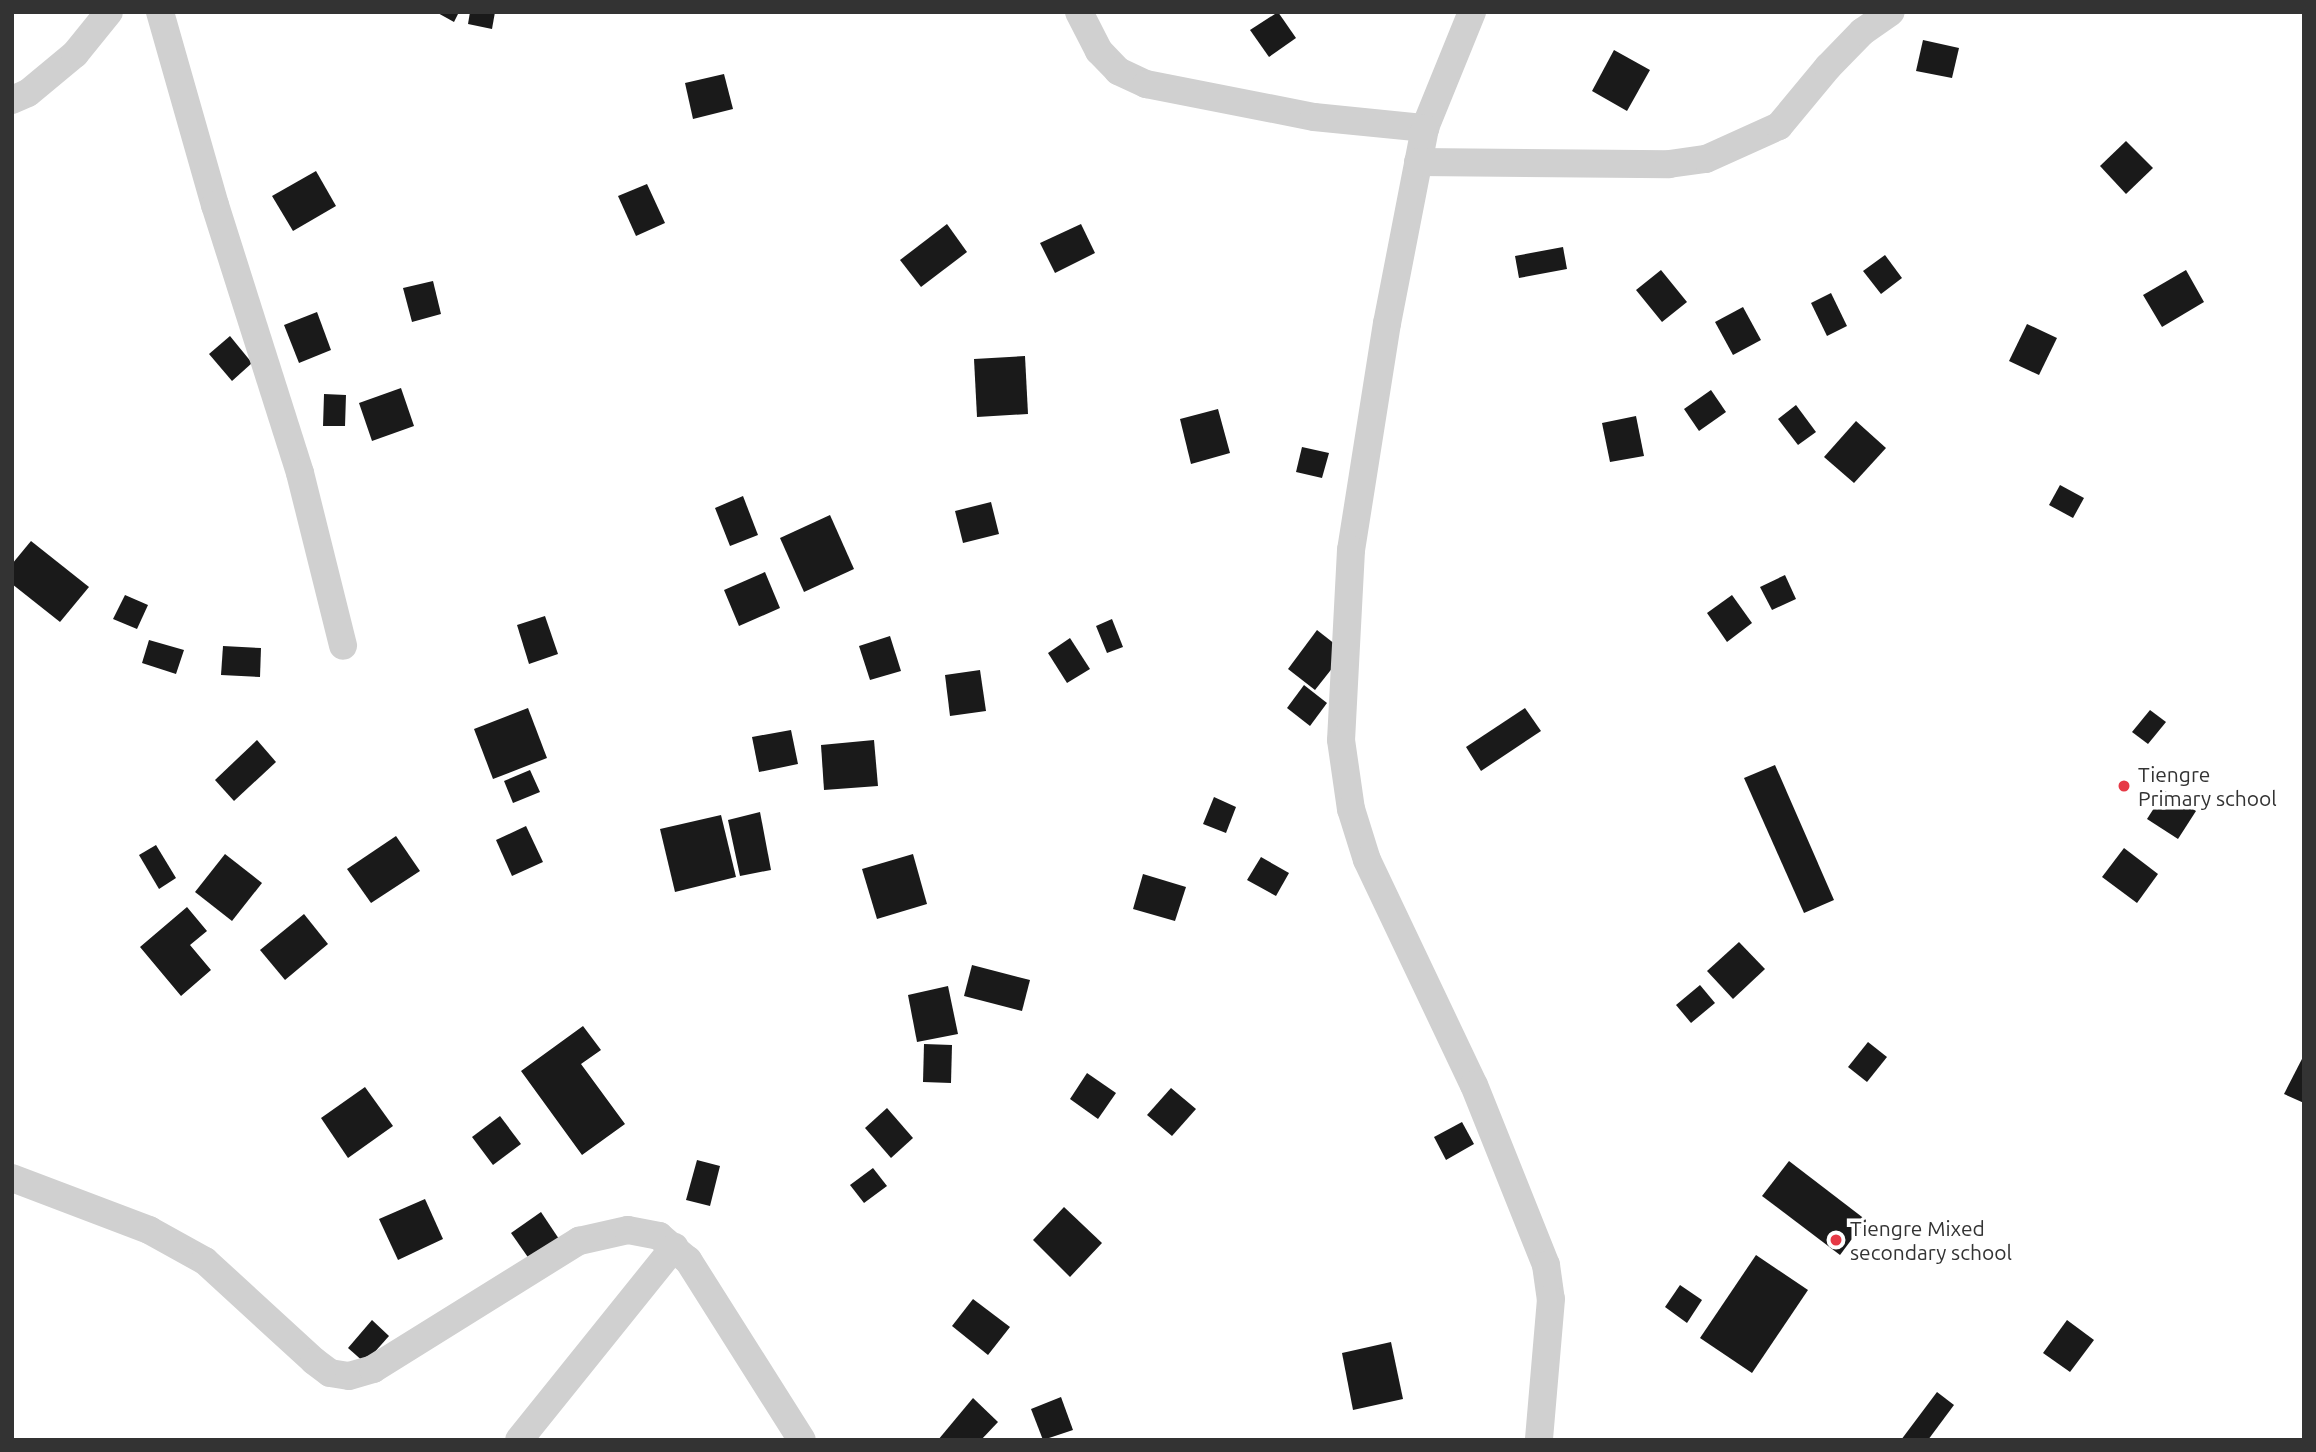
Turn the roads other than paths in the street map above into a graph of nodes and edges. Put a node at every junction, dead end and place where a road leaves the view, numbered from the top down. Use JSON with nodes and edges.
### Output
{"nodes":[{"id":1,"x":109,"y":12,"type":"edge"},
{"id":2,"x":160,"y":12,"type":"edge"},
{"id":3,"x":1079,"y":12,"type":"edge"},
{"id":4,"x":1472,"y":12,"type":"edge"},
{"id":5,"x":1891,"y":12,"type":"edge"},
{"id":6,"x":12,"y":100,"type":"edge"},
{"id":7,"x":1424,"y":128,"type":"junction"},
{"id":8,"x":1418,"y":162,"type":"junction"},
{"id":9,"x":343,"y":646,"type":"dead end"},
{"id":10,"x":12,"y":1178,"type":"edge"},
{"id":11,"x":674,"y":1247,"type":"junction"},
{"id":12,"x":519,"y":1440,"type":"edge"},
{"id":13,"x":802,"y":1440,"type":"edge"},
{"id":14,"x":1539,"y":1440,"type":"edge"}],
"edges":[{"from":1,"to":6,"type":"street"},
{"from":2,"to":9,"type":"street"},
{"from":3,"to":7,"type":"street"},
{"from":4,"to":7,"type":"street"},
{"from":5,"to":8,"type":"street"},
{"from":7,"to":8,"type":"street"},
{"from":8,"to":14,"type":"street"},
{"from":10,"to":11,"type":"street"},
{"from":11,"to":12,"type":"street"},
{"from":11,"to":13,"type":"street"}]}
